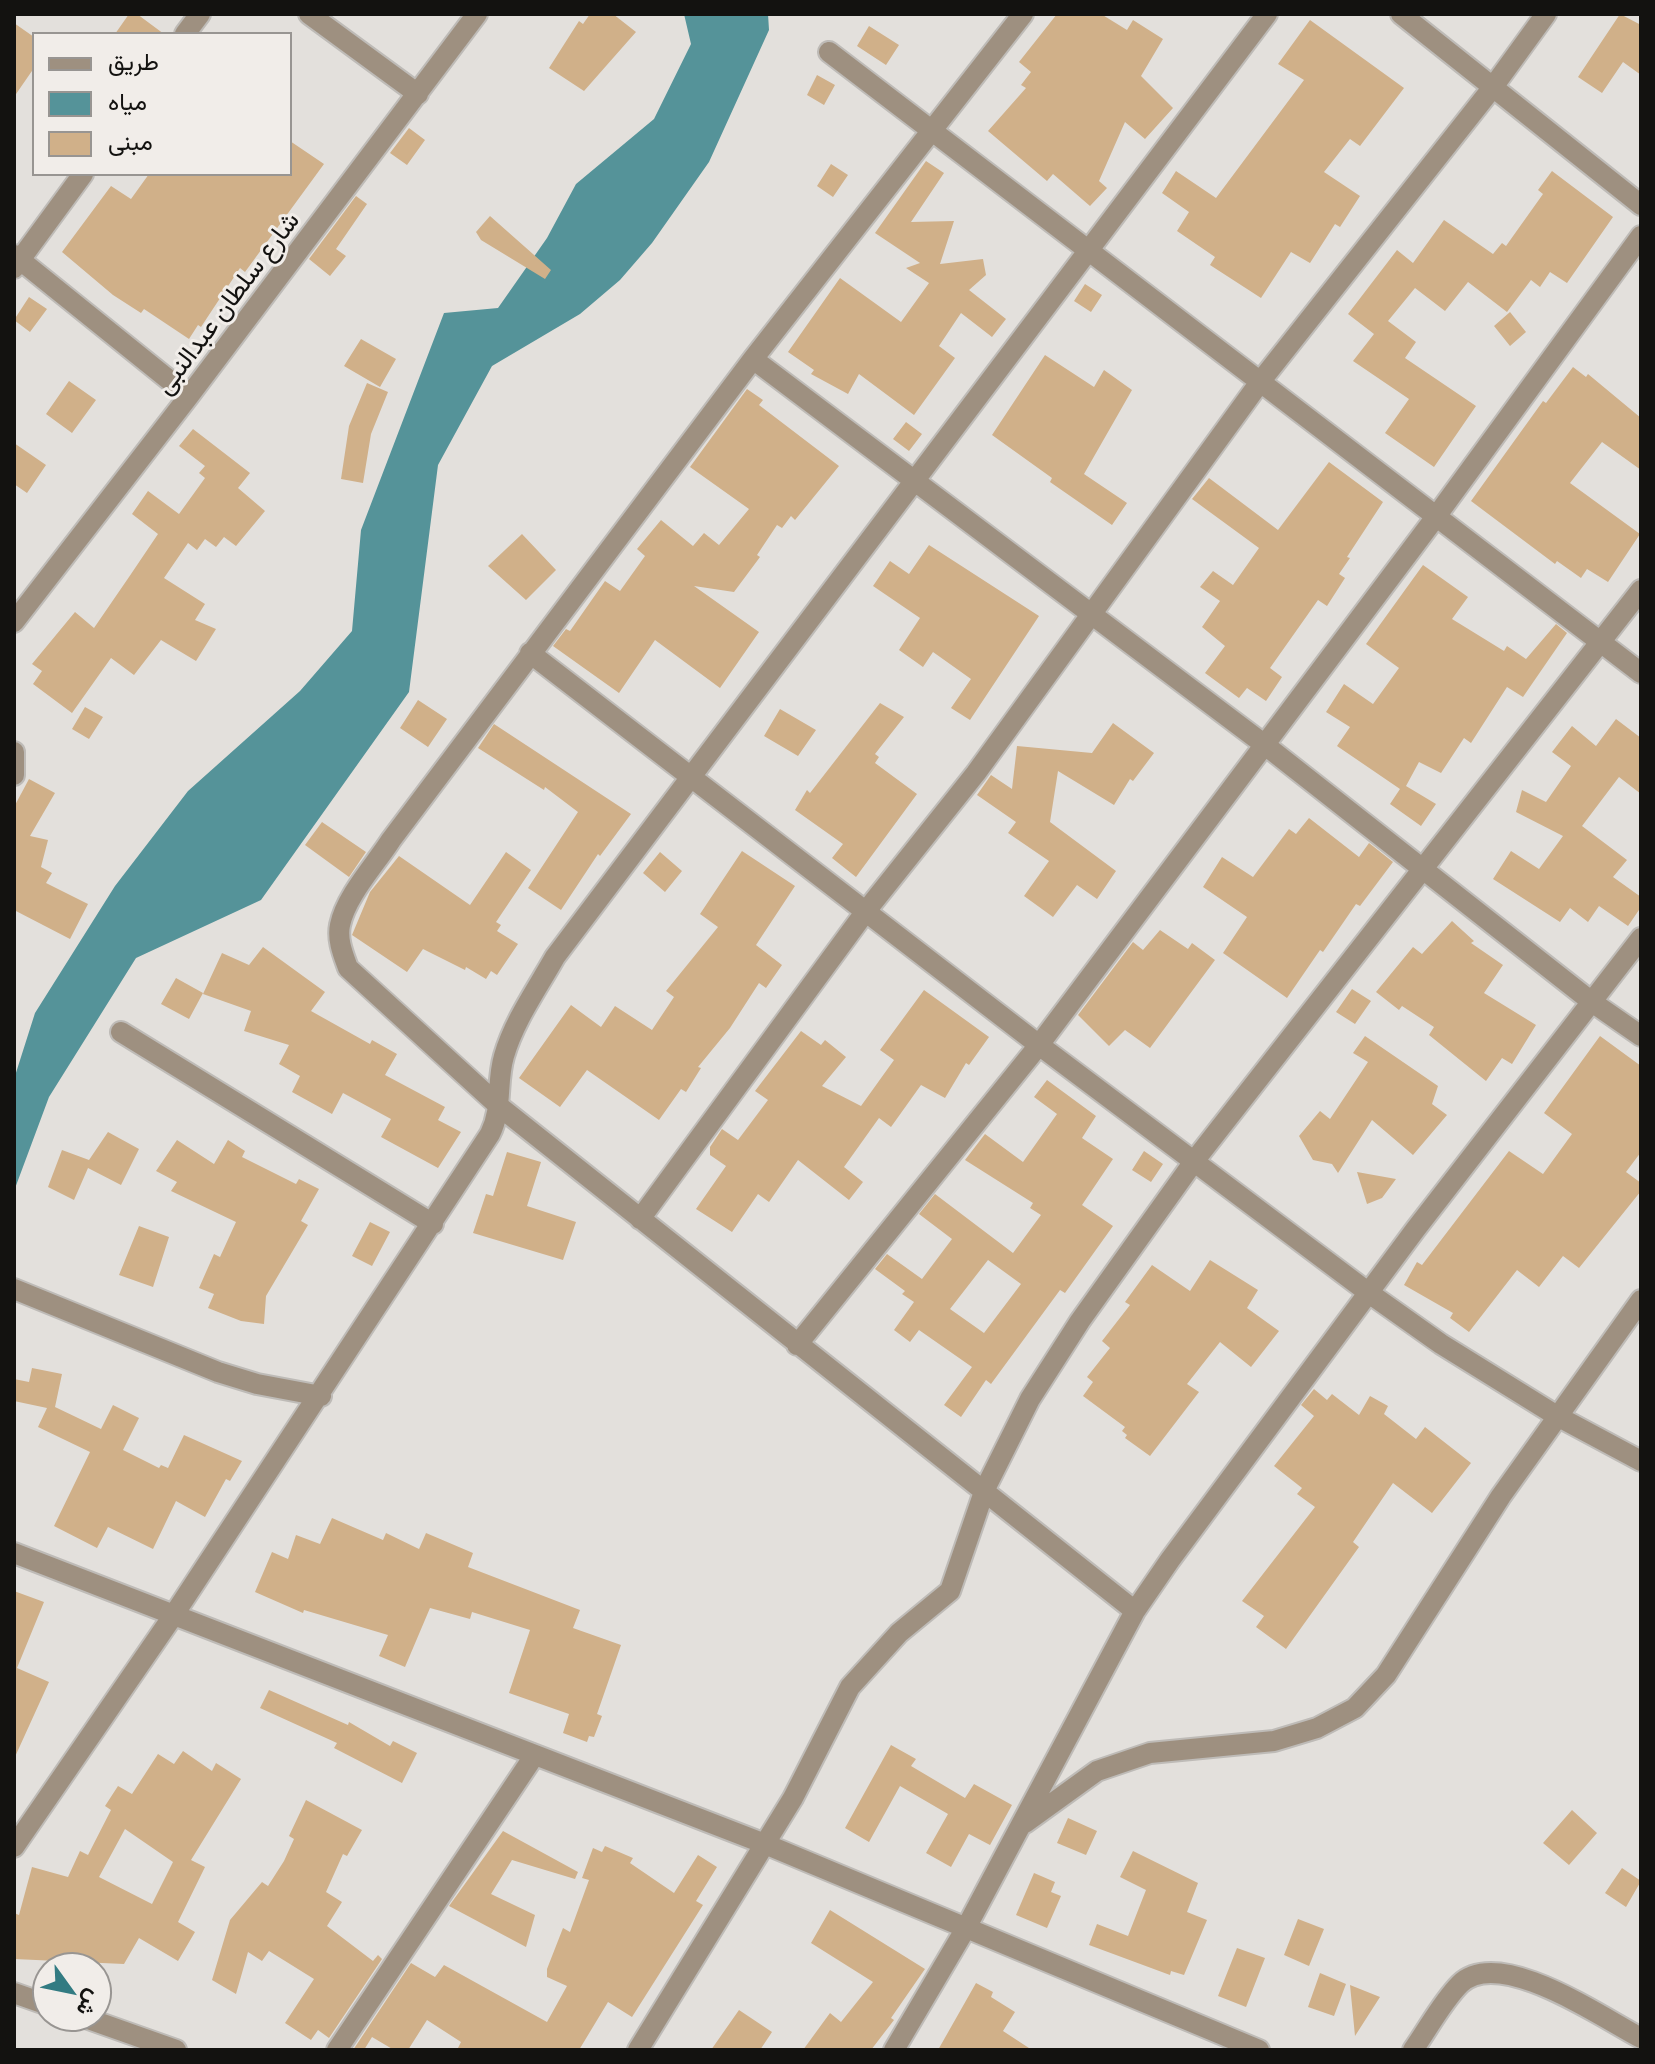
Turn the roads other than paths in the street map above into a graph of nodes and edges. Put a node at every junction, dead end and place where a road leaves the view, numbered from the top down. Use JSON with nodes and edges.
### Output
{"nodes":[{"id":1,"x":200,"y":14,"type":"edge"},
{"id":2,"x":309,"y":14,"type":"edge"},
{"id":3,"x":477,"y":14,"type":"edge"},
{"id":4,"x":1023,"y":14,"type":"edge"},
{"id":5,"x":1267,"y":14,"type":"edge"},
{"id":6,"x":1401,"y":14,"type":"edge"},
{"id":7,"x":1546,"y":14,"type":"edge"},
{"id":8,"x":186,"y":32,"type":"edge"},
{"id":9,"x":829,"y":52,"type":"dead end"},
{"id":10,"x":1493,"y":87,"type":"junction"},
{"id":11,"x":418,"y":94,"type":"junction"},
{"id":12,"x":933,"y":132,"type":"junction"},
{"id":13,"x":81,"y":176,"type":"edge"},
{"id":14,"x":1641,"y":205,"type":"edge"},
{"id":15,"x":1641,"y":236,"type":"edge"},
{"id":16,"x":1090,"y":248,"type":"junction"},
{"id":17,"x":16,"y":261,"type":"edge"},
{"id":18,"x":753,"y":359,"type":"junction"},
{"id":19,"x":1260,"y":382,"type":"junction"},
{"id":20,"x":189,"y":396,"type":"junction"},
{"id":21,"x":912,"y":482,"type":"junction"},
{"id":22,"x":1435,"y":518,"type":"junction"},
{"id":23,"x":1641,"y":590,"type":"edge"},
{"id":24,"x":1089,"y":615,"type":"junction"},
{"id":25,"x":14,"y":622,"type":"edge"},
{"id":26,"x":1601,"y":640,"type":"junction"},
{"id":27,"x":530,"y":653,"type":"junction"},
{"id":28,"x":1641,"y":673,"type":"edge"},
{"id":29,"x":1265,"y":745,"type":"junction"},
{"id":30,"x":14,"y":752,"type":"edge"},
{"id":31,"x":14,"y":775,"type":"edge"},
{"id":32,"x":690,"y":775,"type":"junction"},
{"id":33,"x":1424,"y":869,"type":"junction"},
{"id":34,"x":866,"y":911,"type":"junction"},
{"id":35,"x":1641,"y":938,"type":"edge"},
{"id":36,"x":1592,"y":1002,"type":"junction"},
{"id":37,"x":121,"y":1032,"type":"dead end"},
{"id":38,"x":1641,"y":1036,"type":"edge"},
{"id":39,"x":1039,"y":1045,"type":"junction"},
{"id":40,"x":500,"y":1107,"type":"junction"},
{"id":41,"x":1195,"y":1160,"type":"junction"},
{"id":42,"x":640,"y":1219,"type":"junction"},
{"id":43,"x":433,"y":1224,"type":"junction"},
{"id":44,"x":14,"y":1289,"type":"edge"},
{"id":45,"x":1369,"y":1293,"type":"junction"},
{"id":46,"x":1641,"y":1300,"type":"edge"},
{"id":47,"x":797,"y":1345,"type":"junction"},
{"id":48,"x":321,"y":1396,"type":"junction"},
{"id":49,"x":1557,"y":1416,"type":"junction"},
{"id":50,"x":1641,"y":1461,"type":"edge"},
{"id":51,"x":985,"y":1489,"type":"junction"},
{"id":52,"x":14,"y":1553,"type":"edge"},
{"id":53,"x":1135,"y":1611,"type":"junction"},
{"id":54,"x":175,"y":1613,"type":"junction"},
{"id":55,"x":534,"y":1756,"type":"junction"},
{"id":56,"x":1020,"y":1827,"type":"junction"},
{"id":57,"x":765,"y":1844,"type":"junction"},
{"id":58,"x":14,"y":1847,"type":"edge"},
{"id":59,"x":966,"y":1928,"type":"junction"},
{"id":60,"x":112,"y":2027,"type":"edge"},
{"id":61,"x":1641,"y":2038,"type":"edge"},
{"id":62,"x":176,"y":2050,"type":"edge"},
{"id":63,"x":337,"y":2050,"type":"edge"},
{"id":64,"x":638,"y":2050,"type":"edge"},
{"id":65,"x":894,"y":2050,"type":"edge"},
{"id":66,"x":1259,"y":2050,"type":"edge"},
{"id":67,"x":1413,"y":2050,"type":"edge"}],
"edges":[{"from":1,"to":8,"type":"street"},
{"from":2,"to":11,"type":"street"},
{"from":3,"to":11,"type":"street","name":"شارع سلطان عبدالنبى"},
{"from":4,"to":12,"type":"street"},
{"from":5,"to":16,"type":"street"},
{"from":6,"to":10,"type":"street"},
{"from":7,"to":10,"type":"street"},
{"from":9,"to":12,"type":"street"},
{"from":10,"to":14,"type":"street"},
{"from":10,"to":19,"type":"street"},
{"from":11,"to":20,"type":"street","name":"شارع سلطان عبدالنبى"},
{"from":12,"to":16,"type":"street"},
{"from":12,"to":18,"type":"street"},
{"from":13,"to":17,"type":"street"},
{"from":15,"to":22,"type":"street"},
{"from":16,"to":19,"type":"street"},
{"from":16,"to":21,"type":"street"},
{"from":17,"to":20,"type":"street"},
{"from":18,"to":21,"type":"street"},
{"from":18,"to":27,"type":"street"},
{"from":19,"to":22,"type":"street"},
{"from":19,"to":24,"type":"street"},
{"from":20,"to":25,"type":"street","name":"شارع سلطان عبدالنبى"},
{"from":21,"to":24,"type":"street"},
{"from":21,"to":32,"type":"street"},
{"from":22,"to":26,"type":"street"},
{"from":22,"to":29,"type":"street"},
{"from":23,"to":26,"type":"street"},
{"from":24,"to":29,"type":"street"},
{"from":24,"to":34,"type":"street"},
{"from":26,"to":28,"type":"street"},
{"from":26,"to":33,"type":"street"},
{"from":27,"to":32,"type":"street"},
{"from":27,"to":40,"type":"street"},
{"from":29,"to":33,"type":"street"},
{"from":29,"to":39,"type":"street"},
{"from":30,"to":31,"type":"street"},
{"from":32,"to":34,"type":"street"},
{"from":32,"to":40,"type":"street"},
{"from":33,"to":36,"type":"street"},
{"from":33,"to":41,"type":"street"},
{"from":34,"to":39,"type":"street"},
{"from":34,"to":42,"type":"street"},
{"from":35,"to":36,"type":"street"},
{"from":36,"to":38,"type":"street"},
{"from":36,"to":45,"type":"street"},
{"from":37,"to":43,"type":"street"},
{"from":39,"to":41,"type":"street"},
{"from":39,"to":47,"type":"street"},
{"from":40,"to":42,"type":"street"},
{"from":40,"to":43,"type":"street"},
{"from":41,"to":45,"type":"street"},
{"from":41,"to":51,"type":"street"},
{"from":42,"to":47,"type":"street"},
{"from":43,"to":48,"type":"street"},
{"from":44,"to":48,"type":"street"},
{"from":45,"to":49,"type":"street"},
{"from":45,"to":53,"type":"street"},
{"from":46,"to":49,"type":"street"},
{"from":47,"to":51,"type":"street"},
{"from":48,"to":54,"type":"street"},
{"from":49,"to":50,"type":"street"},
{"from":49,"to":56,"type":"street"},
{"from":51,"to":53,"type":"street"},
{"from":51,"to":57,"type":"street"},
{"from":52,"to":54,"type":"street"},
{"from":53,"to":56,"type":"street"},
{"from":54,"to":55,"type":"street"},
{"from":54,"to":58,"type":"street"},
{"from":55,"to":57,"type":"street"},
{"from":55,"to":63,"type":"street"},
{"from":56,"to":59,"type":"street"},
{"from":57,"to":59,"type":"street"},
{"from":57,"to":64,"type":"street"},
{"from":59,"to":65,"type":"street"},
{"from":59,"to":66,"type":"street"},
{"from":60,"to":62,"type":"street"},
{"from":61,"to":67,"type":"street"}]}
